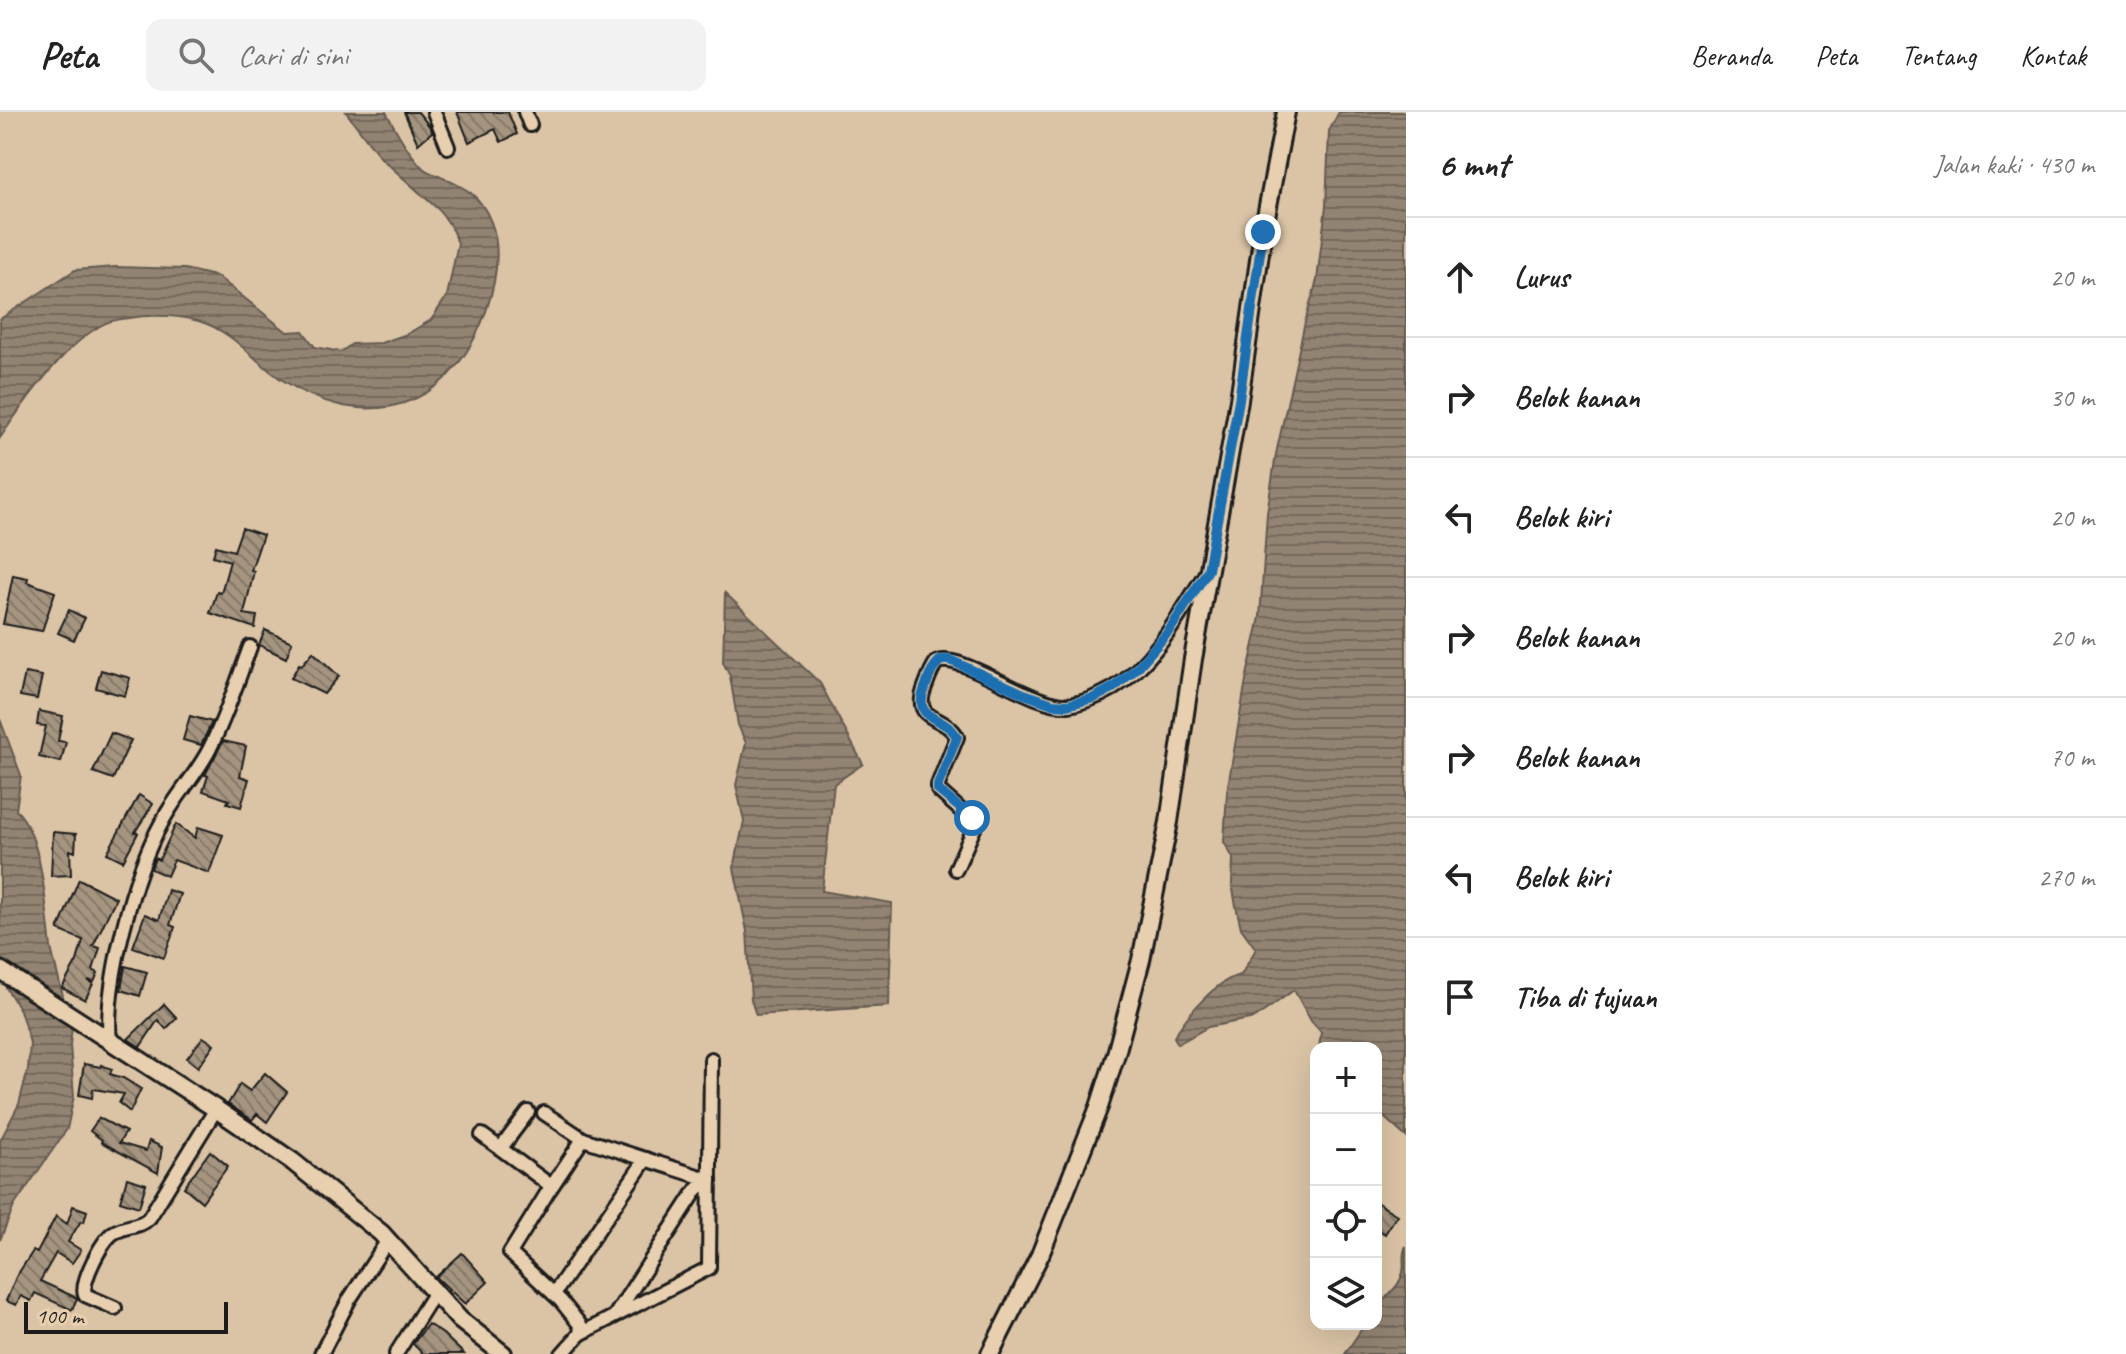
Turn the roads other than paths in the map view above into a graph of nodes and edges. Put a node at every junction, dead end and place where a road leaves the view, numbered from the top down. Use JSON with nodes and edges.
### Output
{"nodes":[{"id":1,"x":434,"y":112,"type":"edge"},
{"id":2,"x":525,"y":112,"type":"edge"},
{"id":3,"x":1286,"y":112,"type":"edge"},
{"id":4,"x":530,"y":125,"type":"dead end"},
{"id":5,"x":448,"y":147,"type":"dead end"},
{"id":6,"x":1208,"y":570,"type":"junction"},
{"id":7,"x":250,"y":647,"type":"dead end"},
{"id":8,"x":956,"y":869,"type":"dead end"},
{"id":9,"x":0,"y":970,"type":"edge"},
{"id":10,"x":110,"y":1041,"type":"junction"},
{"id":11,"x":711,"y":1059,"type":"dead end"},
{"id":12,"x":216,"y":1109,"type":"junction"},
{"id":13,"x":528,"y":1112,"type":"dead end"},
{"id":14,"x":544,"y":1113,"type":"dead end"},
{"id":15,"x":482,"y":1135,"type":"dead end"},
{"id":16,"x":583,"y":1139,"type":"junction"},
{"id":17,"x":501,"y":1148,"type":"junction"},
{"id":18,"x":646,"y":1159,"type":"junction"},
{"id":19,"x":710,"y":1180,"type":"junction"},
{"id":20,"x":550,"y":1189,"type":"junction"},
{"id":21,"x":388,"y":1240,"type":"junction"},
{"id":22,"x":435,"y":1292,"type":"junction"},
{"id":23,"x":554,"y":1294,"type":"junction"},
{"id":24,"x":115,"y":1308,"type":"dead end"},
{"id":25,"x":614,"y":1317,"type":"junction"},
{"id":26,"x":580,"y":1334,"type":"junction"},
{"id":27,"x":321,"y":1354,"type":"edge"},
{"id":28,"x":396,"y":1354,"type":"edge"},
{"id":29,"x":503,"y":1354,"type":"edge"},
{"id":30,"x":562,"y":1354,"type":"edge"},
{"id":31,"x":990,"y":1354,"type":"edge"}],
"edges":[{"from":1,"to":5,"type":"street"},
{"from":2,"to":4,"type":"street"},
{"from":3,"to":6,"type":"street"},
{"from":6,"to":8,"type":"street"},
{"from":6,"to":31,"type":"street"},
{"from":7,"to":10,"type":"street"},
{"from":9,"to":10,"type":"street"},
{"from":10,"to":12,"type":"street"},
{"from":11,"to":19,"type":"street"},
{"from":12,"to":21,"type":"street"},
{"from":12,"to":24,"type":"street"},
{"from":13,"to":17,"type":"street"},
{"from":14,"to":16,"type":"street"},
{"from":15,"to":17,"type":"street"},
{"from":16,"to":18,"type":"street"},
{"from":16,"to":20,"type":"street"},
{"from":17,"to":20,"type":"street"},
{"from":18,"to":19,"type":"street"},
{"from":18,"to":23,"type":"street"},
{"from":19,"to":25,"type":"street"},
{"from":19,"to":25,"type":"street"},
{"from":20,"to":23,"type":"street"},
{"from":21,"to":22,"type":"street"},
{"from":21,"to":27,"type":"street"},
{"from":22,"to":28,"type":"street"},
{"from":22,"to":29,"type":"street"},
{"from":23,"to":26,"type":"street"},
{"from":25,"to":26,"type":"street"},
{"from":26,"to":30,"type":"street"}]}
